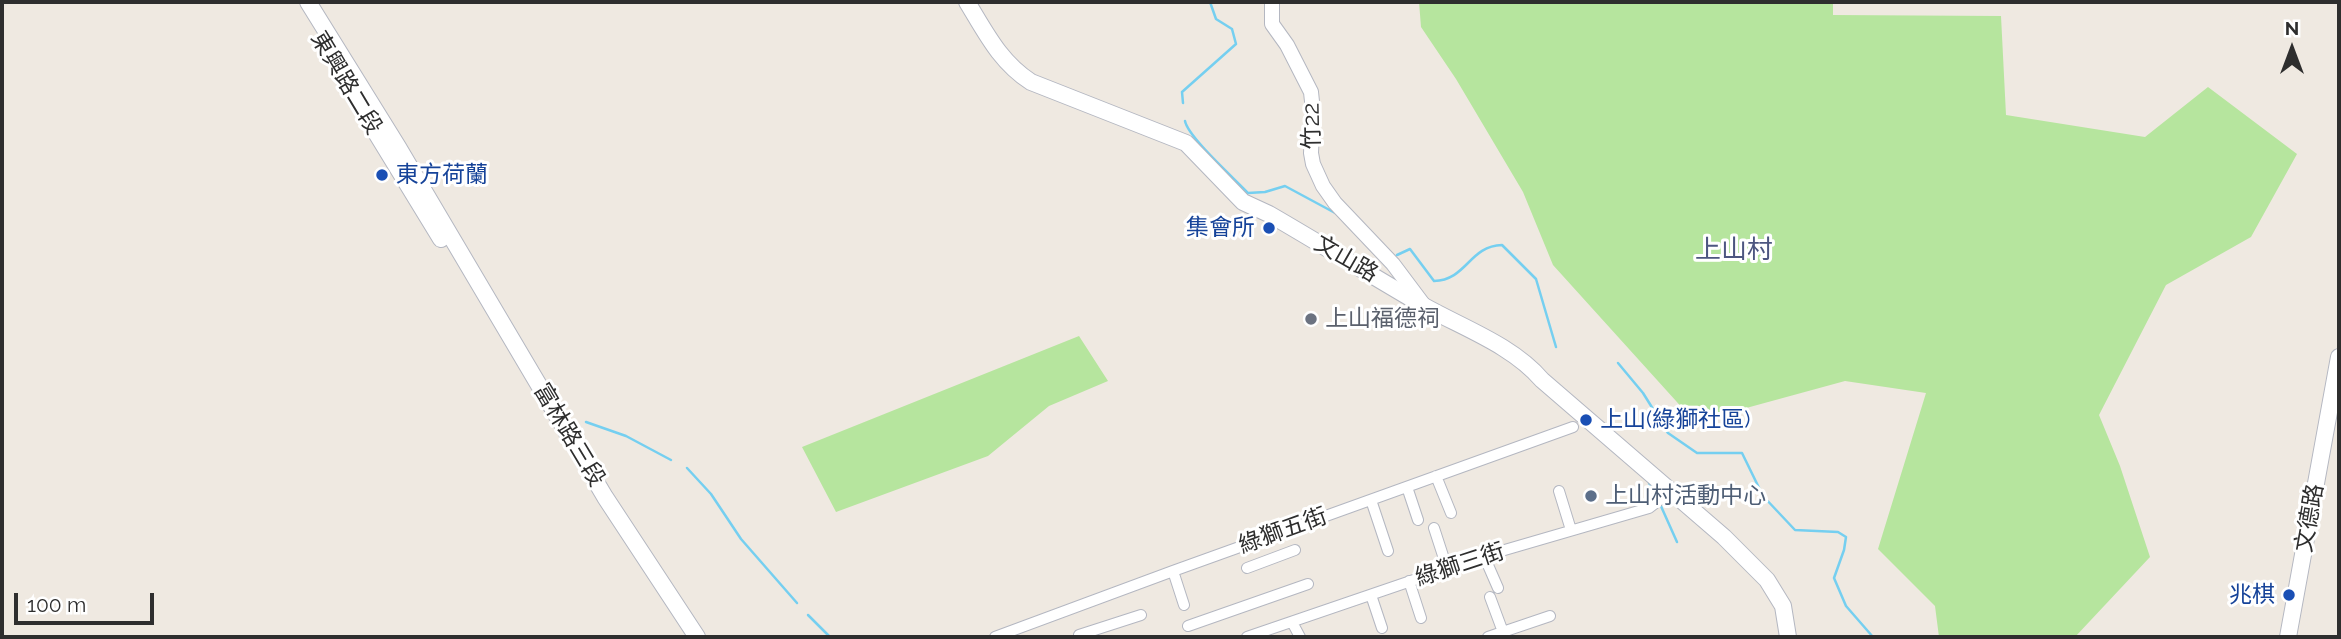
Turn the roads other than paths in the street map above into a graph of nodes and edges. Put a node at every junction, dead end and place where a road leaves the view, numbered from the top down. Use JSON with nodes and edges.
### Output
{"nodes":[{"id":1,"x":297,"y":2,"type":"edge"},
{"id":2,"x":309,"y":2,"type":"edge"},
{"id":3,"x":967,"y":2,"type":"edge"},
{"id":4,"x":1272,"y":2,"type":"edge"},
{"id":5,"x":443,"y":233,"type":"junction"},
{"id":6,"x":1423,"y":305,"type":"junction"},
{"id":7,"x":2339,"y":357,"type":"edge"},
{"id":8,"x":1573,"y":427,"type":"dead end"},
{"id":9,"x":1436,"y":476,"type":"junction"},
{"id":10,"x":1407,"y":487,"type":"junction"},
{"id":11,"x":1559,"y":491,"type":"dead end"},
{"id":12,"x":1670,"y":492,"type":"junction"},
{"id":13,"x":1371,"y":500,"type":"junction"},
{"id":14,"x":1451,"y":513,"type":"dead end"},
{"id":15,"x":1418,"y":520,"type":"dead end"},
{"id":16,"x":1434,"y":528,"type":"dead end"},
{"id":17,"x":1571,"y":530,"type":"junction"},
{"id":18,"x":1295,"y":550,"type":"dead end"},
{"id":19,"x":1388,"y":551,"type":"dead end"},
{"id":20,"x":1484,"y":556,"type":"junction"},
{"id":21,"x":1247,"y":568,"type":"dead end"},
{"id":22,"x":1447,"y":568,"type":"junction"},
{"id":23,"x":1173,"y":570,"type":"junction"},
{"id":24,"x":1409,"y":581,"type":"junction"},
{"id":25,"x":1308,"y":584,"type":"dead end"},
{"id":26,"x":1371,"y":595,"type":"junction"},
{"id":27,"x":1184,"y":605,"type":"dead end"},
{"id":28,"x":1141,"y":615,"type":"dead end"},
{"id":29,"x":1550,"y":616,"type":"dead end"},
{"id":30,"x":1421,"y":618,"type":"dead end"},
{"id":31,"x":1292,"y":622,"type":"junction"},
{"id":32,"x":1188,"y":626,"type":"dead end"},
{"id":33,"x":1382,"y":628,"type":"dead end"},
{"id":34,"x":1510,"y":633,"type":"edge"},
{"id":35,"x":1079,"y":635,"type":"dead end"},
{"id":36,"x":684,"y":637,"type":"edge"},
{"id":37,"x":697,"y":637,"type":"edge"},
{"id":38,"x":995,"y":637,"type":"edge"},
{"id":39,"x":1247,"y":637,"type":"edge"},
{"id":40,"x":1300,"y":637,"type":"edge"},
{"id":41,"x":1488,"y":637,"type":"edge"},
{"id":42,"x":1788,"y":637,"type":"edge"},
{"id":43,"x":2287,"y":637,"type":"edge"}],
"edges":[{"from":1,"to":5,"type":"main road","name":"東興路二段"},
{"from":2,"to":5,"type":"main road","name":"東興路二段"},
{"from":3,"to":6,"type":"main road","name":"文山路"},
{"from":4,"to":6,"type":"street","name":"竹22","number":"竹22"},
{"from":5,"to":36,"type":"main road","name":"富林路三段"},
{"from":5,"to":37,"type":"main road","name":"富林路三段"},
{"from":6,"to":12,"type":"main road","name":"文山路"},
{"from":7,"to":43,"type":"main road","name":"文德路"},
{"from":8,"to":9,"type":"street","name":"綠獅五街"},
{"from":9,"to":10,"type":"street","name":"綠獅五街"},
{"from":9,"to":14,"type":"street"},
{"from":10,"to":13,"type":"street","name":"綠獅五街"},
{"from":10,"to":15,"type":"street"},
{"from":11,"to":17,"type":"street"},
{"from":12,"to":17,"type":"street","name":"綠獅三街"},
{"from":12,"to":42,"type":"main road","name":"文山路"},
{"from":13,"to":19,"type":"street"},
{"from":13,"to":23,"type":"street","name":"綠獅五街"},
{"from":16,"to":22,"type":"street"},
{"from":17,"to":20,"type":"street","name":"綠獅三街"},
{"from":18,"to":21,"type":"street"},
{"from":20,"to":22,"type":"street","name":"綠獅三街"},
{"from":20,"to":34,"type":"street"},
{"from":22,"to":24,"type":"street","name":"綠獅三街"},
{"from":23,"to":27,"type":"street"},
{"from":23,"to":38,"type":"street","name":"綠獅五街"},
{"from":24,"to":26,"type":"street","name":"綠獅三街"},
{"from":24,"to":30,"type":"street"},
{"from":25,"to":32,"type":"street"},
{"from":26,"to":31,"type":"street","name":"綠獅三街"},
{"from":26,"to":33,"type":"street"},
{"from":28,"to":35,"type":"street"},
{"from":29,"to":34,"type":"street"},
{"from":31,"to":39,"type":"street","name":"綠獅三街"},
{"from":31,"to":40,"type":"street"},
{"from":34,"to":41,"type":"street"}]}
